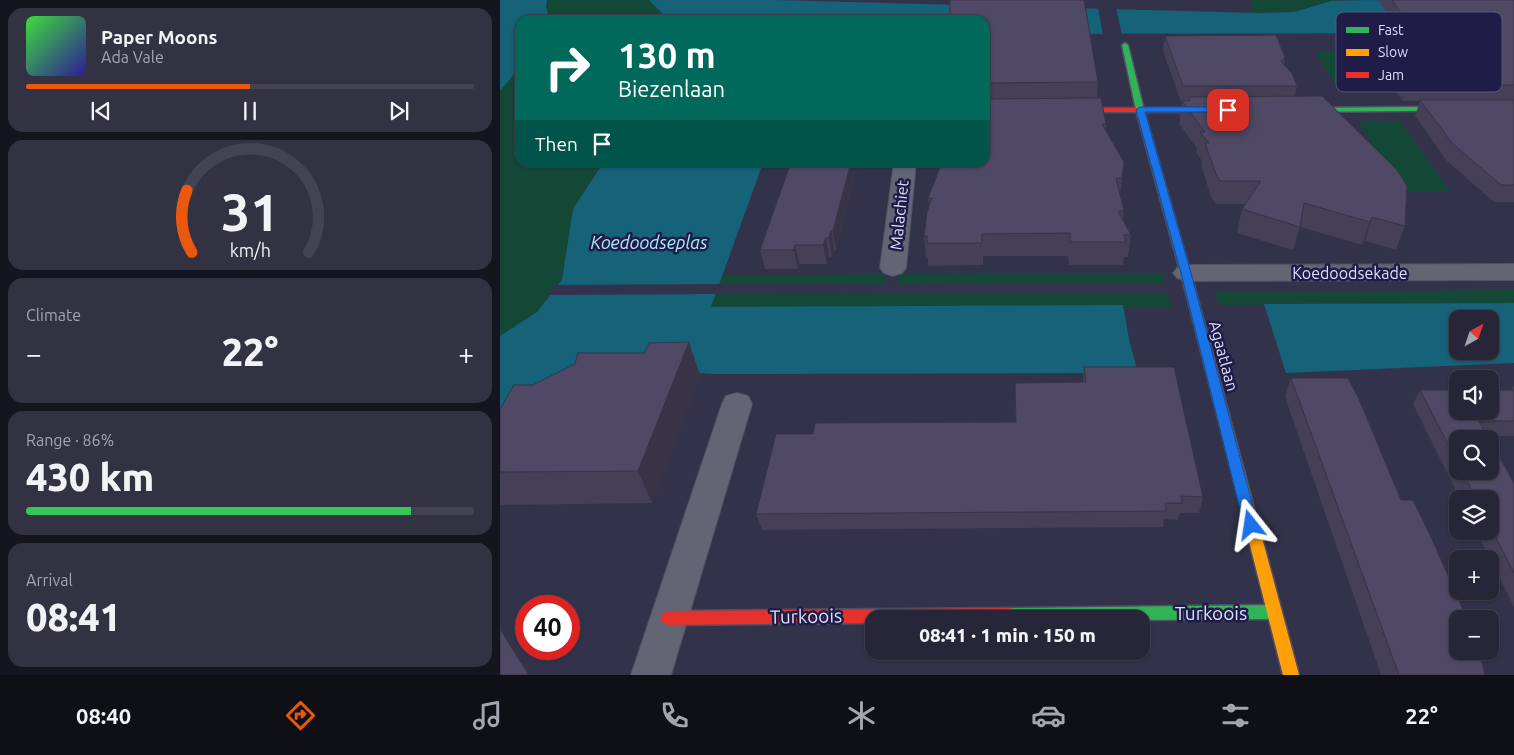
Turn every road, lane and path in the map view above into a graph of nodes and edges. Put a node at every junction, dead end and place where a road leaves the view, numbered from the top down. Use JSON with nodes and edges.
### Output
{"nodes":[{"id":1,"x":1125,"y":45,"type":"dead end"},
{"id":2,"x":1514,"y":108,"type":"edge"},
{"id":3,"x":1055,"y":110,"type":"edge"},
{"id":4,"x":1140,"y":110,"type":"junction"},
{"id":5,"x":1228,"y":110,"type":"edge"},
{"id":6,"x":1286,"y":110,"type":"edge"},
{"id":7,"x":903,"y":167,"type":"edge"},
{"id":8,"x":892,"y":268,"type":"dead end"},
{"id":9,"x":1514,"y":272,"type":"edge"},
{"id":10,"x":1186,"y":273,"type":"junction"},
{"id":11,"x":736,"y":404,"type":"dead end"},
{"id":12,"x":1273,"y":612,"type":"junction"},
{"id":13,"x":668,"y":618,"type":"junction"},
{"id":14,"x":651,"y":675,"type":"edge"},
{"id":15,"x":1291,"y":675,"type":"edge"}],
"edges":[{"from":1,"to":4,"type":"street","name":"Agaatlaan"},
{"from":2,"to":6,"type":"street"},
{"from":3,"to":4,"type":"street"},
{"from":4,"to":5,"type":"street"},
{"from":4,"to":10,"type":"street","name":"Agaatlaan"},
{"from":7,"to":8,"type":"street","name":"Malachiet"},
{"from":9,"to":10,"type":"street","name":"Koedoodsekade"},
{"from":10,"to":12,"type":"street","name":"Agaatlaan"},
{"from":11,"to":13,"type":"street"},
{"from":12,"to":13,"type":"street","name":"Turkoois"},
{"from":12,"to":15,"type":"street","name":"Agaatlaan"},
{"from":13,"to":14,"type":"street"}]}
